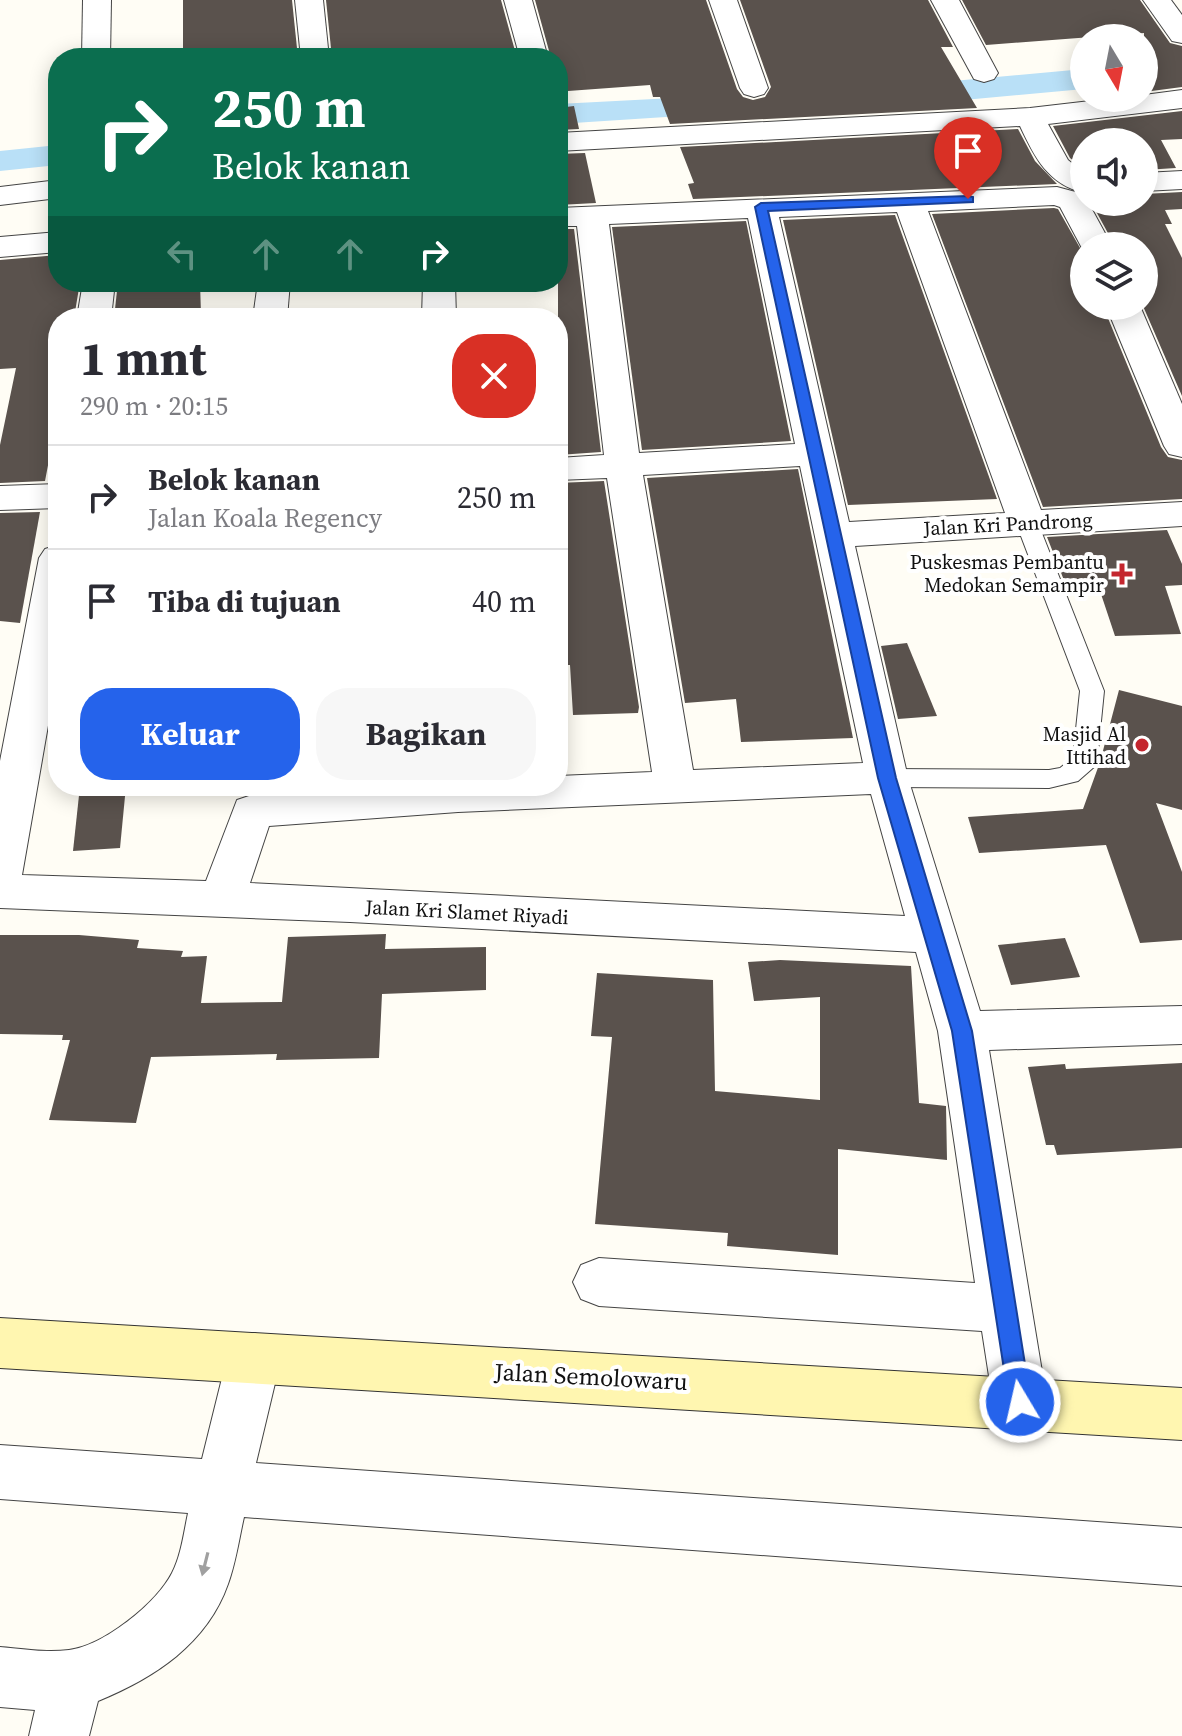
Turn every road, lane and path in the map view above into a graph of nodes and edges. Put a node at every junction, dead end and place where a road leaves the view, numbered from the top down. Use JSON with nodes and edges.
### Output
{"nodes":[{"id":1,"x":97,"y":0,"type":"edge"},
{"id":2,"x":309,"y":0,"type":"edge"},
{"id":3,"x":518,"y":0,"type":"edge"},
{"id":4,"x":723,"y":0,"type":"edge"},
{"id":5,"x":945,"y":0,"type":"edge"},
{"id":6,"x":1157,"y":0,"type":"edge"},
{"id":7,"x":1182,"y":35,"type":"edge"},
{"id":8,"x":96,"y":48,"type":"edge"},
{"id":9,"x":314,"y":48,"type":"edge"},
{"id":10,"x":531,"y":48,"type":"edge"},
{"id":11,"x":984,"y":73,"type":"dead end"},
{"id":12,"x":754,"y":88,"type":"dead end"},
{"id":13,"x":1182,"y":99,"type":"edge"},
{"id":14,"x":1030,"y":117,"type":"junction"},
{"id":15,"x":568,"y":141,"type":"edge"},
{"id":16,"x":1070,"y":180,"type":"edge"},
{"id":17,"x":1182,"y":180,"type":"edge"},
{"id":18,"x":1158,"y":181,"type":"edge"},
{"id":19,"x":48,"y":190,"type":"edge"},
{"id":20,"x":1070,"y":194,"type":"edge"},
{"id":21,"x":0,"y":196,"type":"edge"},
{"id":22,"x":909,"y":202,"type":"junction"},
{"id":23,"x":761,"y":207,"type":"junction"},
{"id":24,"x":575,"y":217,"type":"edge"},
{"id":25,"x":48,"y":243,"type":"edge"},
{"id":26,"x":0,"y":247,"type":"edge"},
{"id":27,"x":1129,"y":320,"type":"edge"},
{"id":28,"x":1182,"y":446,"type":"edge"},
{"id":29,"x":814,"y":454,"type":"junction"},
{"id":30,"x":623,"y":466,"type":"junction"},
{"id":31,"x":568,"y":469,"type":"edge"},
{"id":32,"x":48,"y":496,"type":"edge"},
{"id":33,"x":0,"y":498,"type":"edge"},
{"id":34,"x":1182,"y":514,"type":"edge"},
{"id":35,"x":1027,"y":523,"type":"junction"},
{"id":36,"x":833,"y":535,"type":"junction"},
{"id":37,"x":48,"y":613,"type":"edge"},
{"id":38,"x":887,"y":778,"type":"junction"},
{"id":39,"x":675,"y":787,"type":"junction"},
{"id":40,"x":568,"y":789,"type":"edge"},
{"id":41,"x":311,"y":796,"type":"edge"},
{"id":42,"x":252,"y":798,"type":"edge"},
{"id":43,"x":0,"y":876,"type":"edge"},
{"id":44,"x":0,"y":891,"type":"edge"},
{"id":45,"x":223,"y":898,"type":"junction"},
{"id":46,"x":933,"y":935,"type":"junction"},
{"id":47,"x":1182,"y":1025,"type":"edge"},
{"id":48,"x":962,"y":1031,"type":"junction"},
{"id":49,"x":599,"y":1282,"type":"dead end"},
{"id":50,"x":1006,"y":1309,"type":"junction"},
{"id":51,"x":0,"y":1343,"type":"edge"},
{"id":52,"x":251,"y":1376,"type":"junction"},
{"id":53,"x":1020,"y":1402,"type":"junction"},
{"id":54,"x":1182,"y":1414,"type":"edge"},
{"id":55,"x":0,"y":1472,"type":"edge"},
{"id":56,"x":226,"y":1480,"type":"junction"},
{"id":57,"x":1182,"y":1557,"type":"edge"},
{"id":58,"x":0,"y":1677,"type":"edge"},
{"id":59,"x":73,"y":1680,"type":"junction"},
{"id":60,"x":59,"y":1736,"type":"edge"}],
"edges":[{"from":1,"to":8,"type":"street"},
{"from":2,"to":9,"type":"street"},
{"from":3,"to":10,"type":"street"},
{"from":4,"to":12,"type":"street"},
{"from":5,"to":11,"type":"street"},
{"from":6,"to":7,"type":"street"},
{"from":13,"to":14,"type":"street"},
{"from":14,"to":15,"type":"street"},
{"from":14,"to":16,"type":"street"},
{"from":17,"to":18,"type":"street"},
{"from":19,"to":21,"type":"street"},
{"from":20,"to":22,"type":"street"},
{"from":22,"to":23,"type":"street"},
{"from":22,"to":35,"type":"street"},
{"from":23,"to":24,"type":"street"},
{"from":23,"to":29,"type":"street"},
{"from":24,"to":30,"type":"street"},
{"from":25,"to":26,"type":"street"},
{"from":27,"to":28,"type":"street"},
{"from":29,"to":30,"type":"street"},
{"from":29,"to":36,"type":"street"},
{"from":30,"to":31,"type":"street"},
{"from":30,"to":39,"type":"street"},
{"from":32,"to":33,"type":"street"},
{"from":34,"to":35,"type":"street","name":"Jalan Kri Pandrong"},
{"from":35,"to":36,"type":"street","name":"Jalan Kri Pandrong"},
{"from":35,"to":38,"type":"lane"},
{"from":36,"to":38,"type":"street"},
{"from":37,"to":43,"type":"street"},
{"from":38,"to":39,"type":"street"},
{"from":38,"to":46,"type":"street"},
{"from":39,"to":40,"type":"street"},
{"from":41,"to":42,"type":"street"},
{"from":42,"to":45,"type":"street"},
{"from":44,"to":45,"type":"street","name":"Jalan Kri Slamet Riyadi"},
{"from":45,"to":46,"type":"street","name":"Jalan Kri Slamet Riyadi"},
{"from":46,"to":48,"type":"street"},
{"from":47,"to":48,"type":"street"},
{"from":48,"to":50,"type":"street"},
{"from":49,"to":50,"type":"street"},
{"from":50,"to":53,"type":"street"},
{"from":51,"to":52,"type":"main road","name":"Jalan Semolowaru"},
{"from":52,"to":53,"type":"main road","name":"Jalan Semolowaru"},
{"from":52,"to":56,"type":"street"},
{"from":53,"to":54,"type":"main road","name":"Jalan Semolowaru"},
{"from":55,"to":56,"type":"street"},
{"from":56,"to":57,"type":"street"},
{"from":56,"to":59,"type":"street","one_way":true},
{"from":58,"to":59,"type":"street"},
{"from":59,"to":60,"type":"street"}]}
